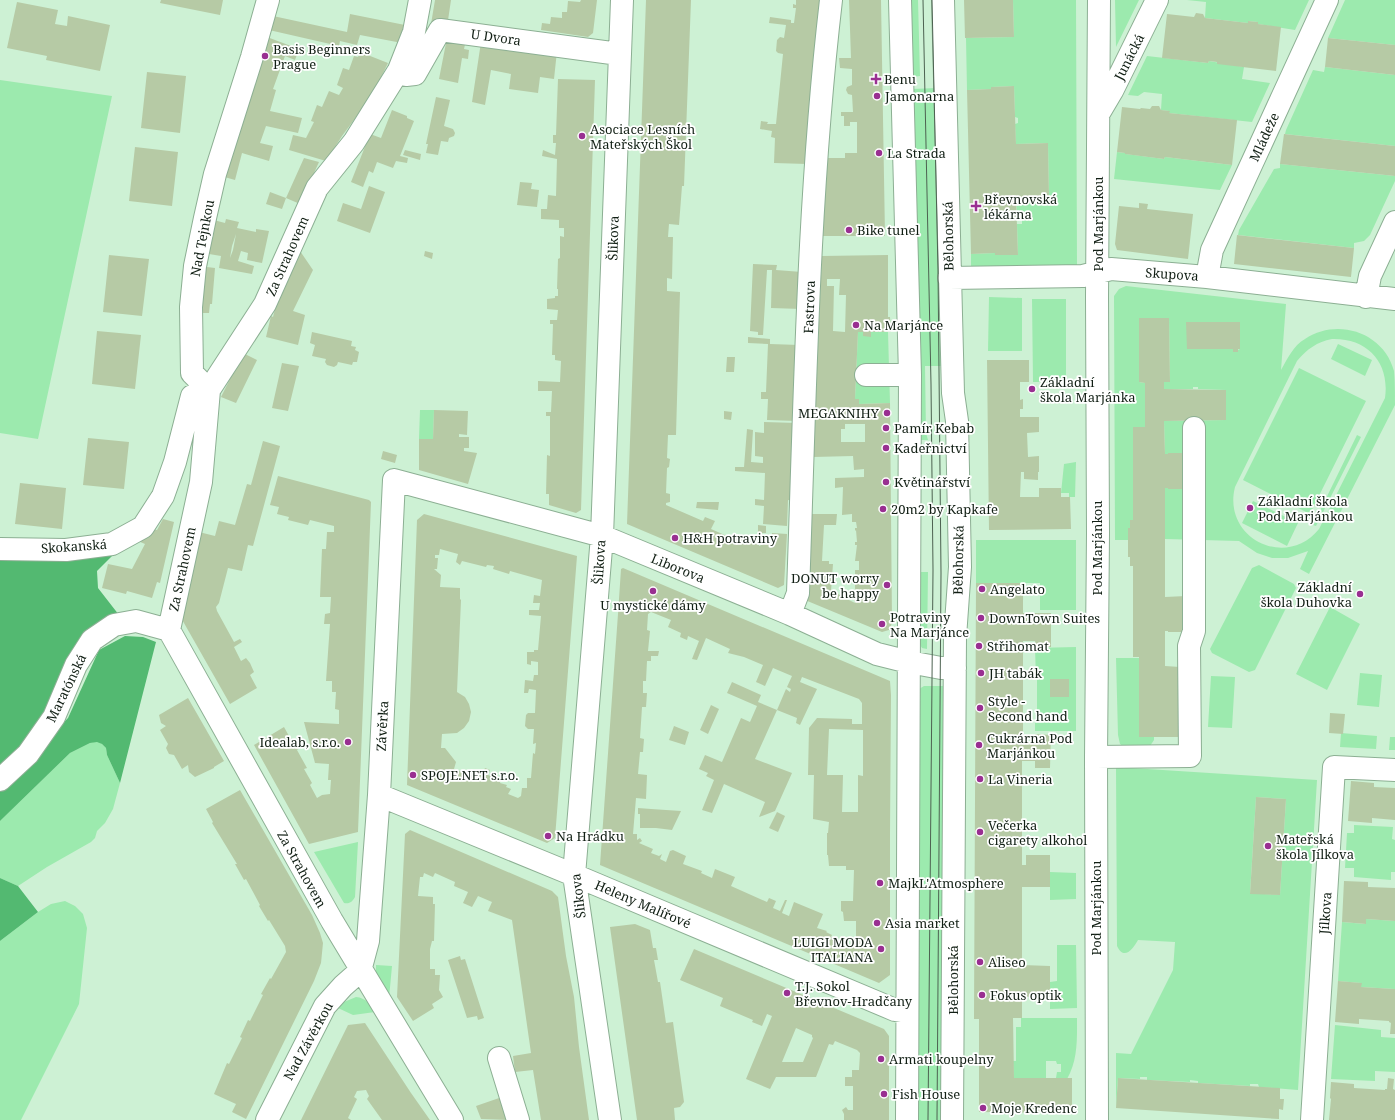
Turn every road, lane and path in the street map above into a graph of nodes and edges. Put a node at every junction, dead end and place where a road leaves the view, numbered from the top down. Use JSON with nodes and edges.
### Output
{"nodes":[{"id":1,"x":268,"y":0,"type":"edge"},
{"id":2,"x":420,"y":0,"type":"edge"},
{"id":3,"x":622,"y":0,"type":"edge"},
{"id":4,"x":831,"y":0,"type":"edge"},
{"id":5,"x":900,"y":0,"type":"edge"},
{"id":6,"x":943,"y":0,"type":"edge"},
{"id":7,"x":1099,"y":0,"type":"edge"},
{"id":8,"x":1157,"y":0,"type":"edge"},
{"id":9,"x":1327,"y":0,"type":"edge"},
{"id":10,"x":619,"y":54,"type":"junction"},
{"id":11,"x":399,"y":70,"type":"junction"},
{"id":12,"x":1098,"y":114,"type":"junction"},
{"id":13,"x":1395,"y":222,"type":"edge"},
{"id":14,"x":1097,"y":272,"type":"junction"},
{"id":15,"x":1207,"y":276,"type":"junction"},
{"id":16,"x":950,"y":278,"type":"junction"},
{"id":17,"x":1366,"y":297,"type":"junction"},
{"id":18,"x":1395,"y":299,"type":"edge"},
{"id":19,"x":866,"y":375,"type":"dead end"},
{"id":20,"x":910,"y":375,"type":"junction"},
{"id":21,"x":210,"y":390,"type":"junction"},
{"id":22,"x":1194,"y":428,"type":"dead end"},
{"id":23,"x":394,"y":480,"type":"joint"},
{"id":24,"x":602,"y":536,"type":"junction"},
{"id":25,"x":0,"y":549,"type":"edge"},
{"id":26,"x":790,"y":614,"type":"junction"},
{"id":27,"x":169,"y":630,"type":"junction"},
{"id":28,"x":908,"y":662,"type":"junction"},
{"id":29,"x":955,"y":668,"type":"junction"},
{"id":30,"x":1096,"y":757,"type":"junction"},
{"id":31,"x":1395,"y":770,"type":"edge"},
{"id":32,"x":0,"y":780,"type":"edge"},
{"id":33,"x":379,"y":795,"type":"junction"},
{"id":34,"x":574,"y":875,"type":"junction"},
{"id":35,"x":360,"y":971,"type":"junction"},
{"id":36,"x":907,"y":1012,"type":"junction"},
{"id":37,"x":499,"y":1058,"type":"dead end"},
{"id":38,"x":267,"y":1120,"type":"edge"},
{"id":39,"x":452,"y":1120,"type":"edge"},
{"id":40,"x":518,"y":1120,"type":"edge"},
{"id":41,"x":610,"y":1120,"type":"edge"},
{"id":42,"x":907,"y":1120,"type":"edge"},
{"id":43,"x":952,"y":1120,"type":"edge"},
{"id":44,"x":1097,"y":1120,"type":"edge"},
{"id":45,"x":1312,"y":1120,"type":"edge"}],
"edges":[{"from":1,"to":21,"type":"street","name":"Nad Tejnkou"},
{"from":2,"to":11,"type":"street","name":"Za Strahovem"},
{"from":3,"to":10,"type":"street","name":"Šlikova"},
{"from":4,"to":26,"type":"street","name":"Fastrova"},
{"from":5,"to":20,"type":"street"},
{"from":6,"to":16,"type":"street","name":"Bělohorská"},
{"from":7,"to":12,"type":"street","name":"Pod Marjánkou"},
{"from":8,"to":12,"type":"street","name":"Junácká"},
{"from":9,"to":15,"type":"street","name":"Mládeže"},
{"from":10,"to":11,"type":"street","name":"U Dvora"},
{"from":10,"to":24,"type":"street","name":"Šlikova"},
{"from":11,"to":21,"type":"street","name":"Za Strahovem"},
{"from":12,"to":14,"type":"street","name":"Pod Marjánkou"},
{"from":13,"to":17,"type":"street"},
{"from":14,"to":15,"type":"street","name":"Skupova"},
{"from":14,"to":16,"type":"street","name":"Skupova"},
{"from":14,"to":30,"type":"street","name":"Pod Marjánkou"},
{"from":15,"to":17,"type":"street","name":"Skupova"},
{"from":16,"to":29,"type":"street","name":"Bělohorská"},
{"from":17,"to":18,"type":"street","name":"Skupova"},
{"from":19,"to":20,"type":"street"},
{"from":20,"to":28,"type":"street"},
{"from":21,"to":25,"type":"street","name":"Skokanská"},
{"from":21,"to":27,"type":"street","name":"Za Strahovem"},
{"from":22,"to":30,"type":"street"},
{"from":23,"to":24,"type":"street","name":"Liborova"},
{"from":23,"to":33,"type":"street","name":"Závěrka"},
{"from":24,"to":26,"type":"street","name":"Liborova"},
{"from":24,"to":34,"type":"street","name":"Šlikova"},
{"from":26,"to":28,"type":"street","name":"Liborova"},
{"from":27,"to":32,"type":"street","name":"Maratónská"},
{"from":27,"to":35,"type":"street","name":"Za Strahovem"},
{"from":28,"to":29,"type":"street","name":"Liborova"},
{"from":28,"to":36,"type":"street"},
{"from":29,"to":43,"type":"street","name":"Bělohorská"},
{"from":30,"to":44,"type":"street","name":"Pod Marjánkou"},
{"from":31,"to":45,"type":"street","name":"Jílkova"},
{"from":33,"to":34,"type":"street","name":"Heleny Malířové"},
{"from":33,"to":35,"type":"street","name":"Závěrka"},
{"from":34,"to":36,"type":"street","name":"Heleny Malířové"},
{"from":34,"to":41,"type":"street","name":"Šlikova"},
{"from":35,"to":38,"type":"street","name":"Nad Závěrkou"},
{"from":35,"to":39,"type":"street","name":"Za Strahovem"},
{"from":36,"to":42,"type":"street"},
{"from":37,"to":40,"type":"street"}]}
